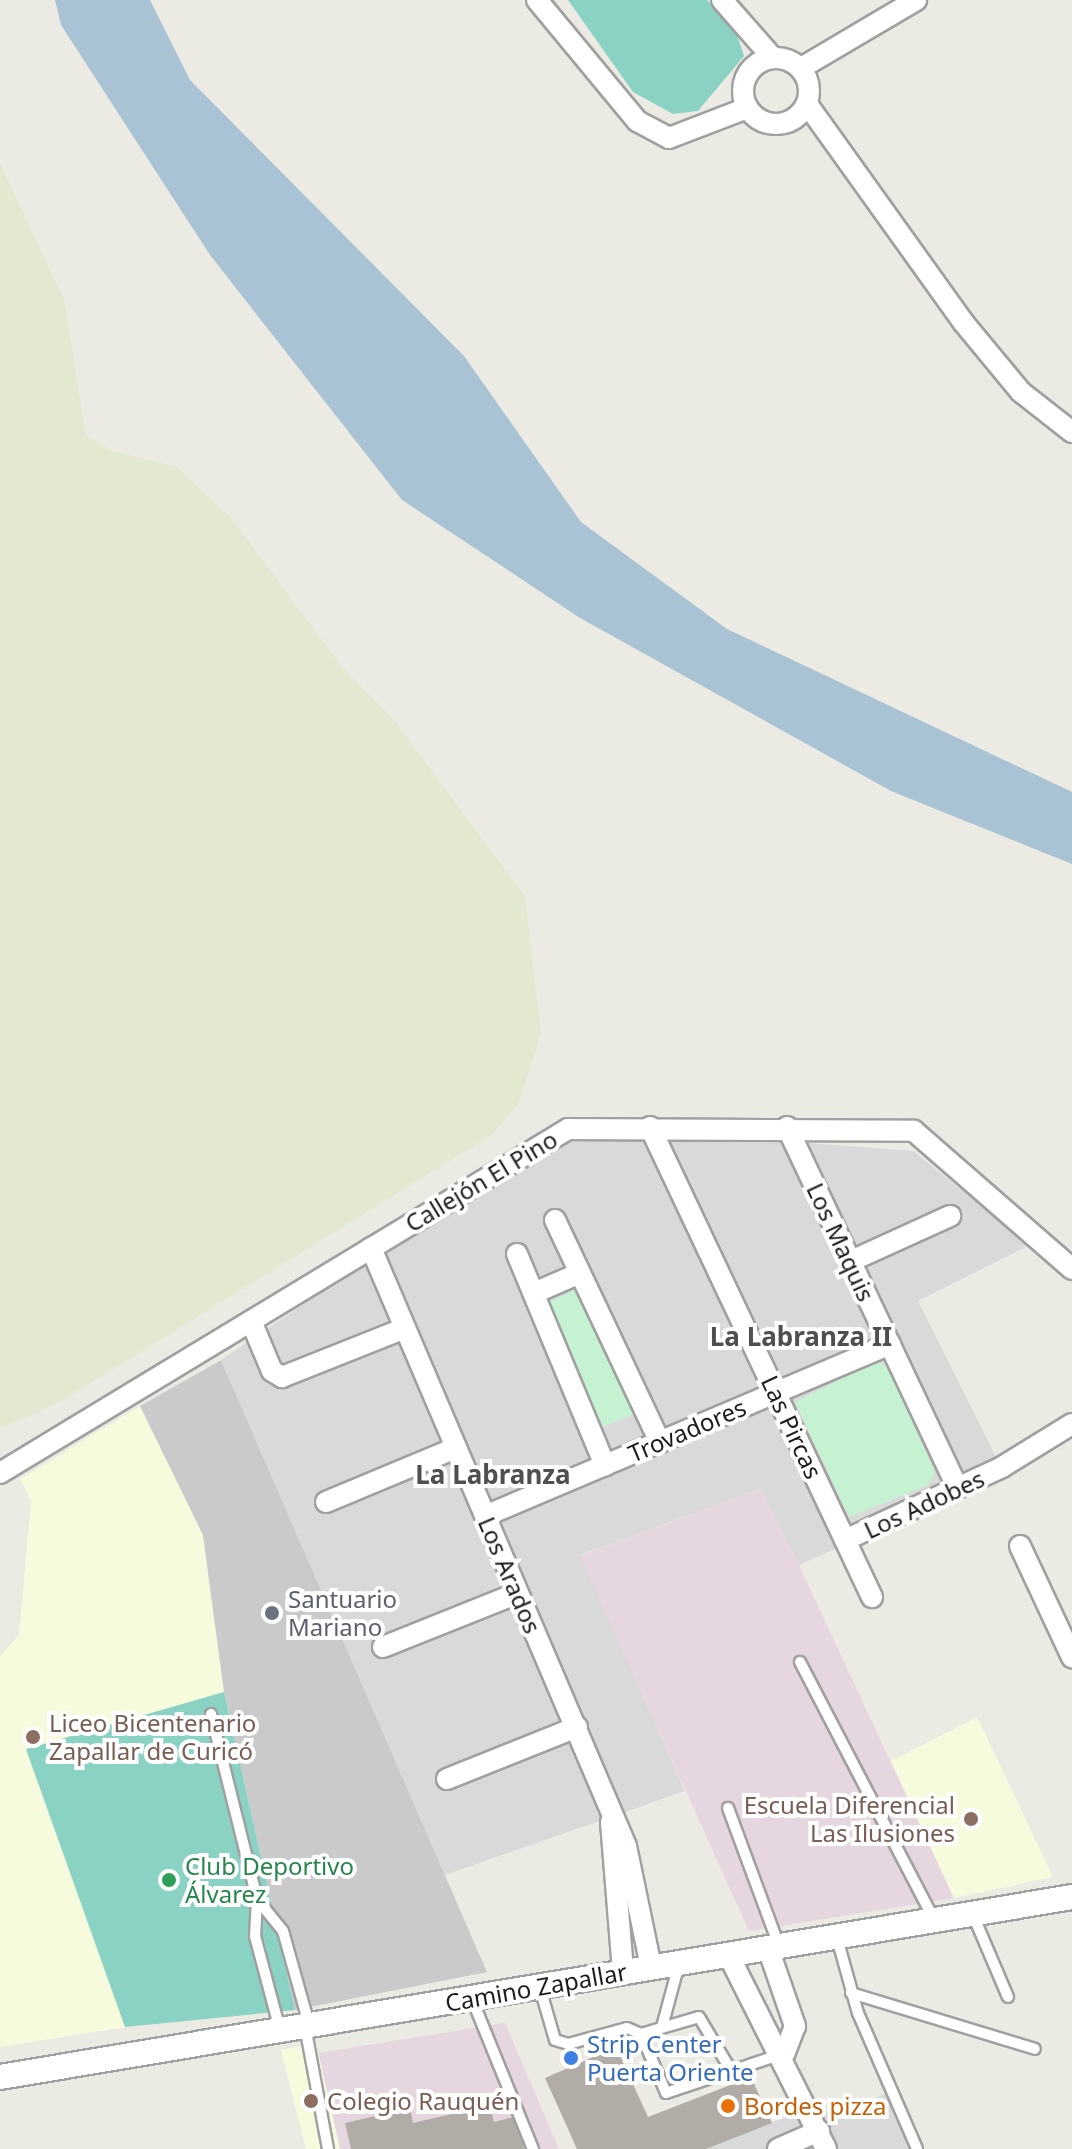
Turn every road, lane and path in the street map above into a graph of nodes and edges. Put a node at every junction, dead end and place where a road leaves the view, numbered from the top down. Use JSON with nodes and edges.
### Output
{"nodes":[{"id":1,"x":537,"y":0,"type":"edge"},
{"id":2,"x":722,"y":0,"type":"edge"},
{"id":3,"x":916,"y":0,"type":"edge"},
{"id":4,"x":772,"y":57,"type":"junction"},
{"id":5,"x":801,"y":68,"type":"junction"},
{"id":6,"x":807,"y":104,"type":"junction"},
{"id":7,"x":747,"y":108,"type":"junction"},
{"id":8,"x":1072,"y":432,"type":"edge"},
{"id":9,"x":650,"y":1127,"type":"junction"},
{"id":10,"x":787,"y":1127,"type":"junction"},
{"id":11,"x":950,"y":1216,"type":"dead end"},
{"id":12,"x":555,"y":1220,"type":"dead end"},
{"id":13,"x":371,"y":1248,"type":"junction"},
{"id":14,"x":517,"y":1254,"type":"dead end"},
{"id":15,"x":851,"y":1261,"type":"junction"},
{"id":16,"x":1072,"y":1269,"type":"edge"},
{"id":17,"x":580,"y":1273,"type":"junction"},
{"id":18,"x":534,"y":1293,"type":"junction"},
{"id":19,"x":251,"y":1321,"type":"junction"},
{"id":20,"x":405,"y":1328,"type":"junction"},
{"id":21,"x":890,"y":1344,"type":"junction"},
{"id":22,"x":776,"y":1392,"type":"junction"},
{"id":23,"x":1072,"y":1424,"type":"edge"},
{"id":24,"x":660,"y":1442,"type":"junction"},
{"id":25,"x":456,"y":1448,"type":"junction"},
{"id":26,"x":605,"y":1465,"type":"junction"},
{"id":27,"x":0,"y":1473,"type":"edge"},
{"id":28,"x":958,"y":1488,"type":"junction"},
{"id":29,"x":326,"y":1502,"type":"dead end"},
{"id":30,"x":485,"y":1516,"type":"junction"},
{"id":31,"x":845,"y":1540,"type":"junction"},
{"id":32,"x":1020,"y":1546,"type":"dead end"},
{"id":33,"x":518,"y":1593,"type":"junction"},
{"id":34,"x":872,"y":1597,"type":"dead end"},
{"id":35,"x":383,"y":1647,"type":"dead end"},
{"id":36,"x":1072,"y":1657,"type":"edge"},
{"id":37,"x":800,"y":1662,"type":"dead end"},
{"id":38,"x":211,"y":1714,"type":"dead end"},
{"id":39,"x":577,"y":1727,"type":"junction"},
{"id":40,"x":447,"y":1779,"type":"dead end"},
{"id":41,"x":728,"y":1808,"type":"dead end"},
{"id":42,"x":611,"y":1814,"type":"junction"},
{"id":43,"x":1072,"y":1897,"type":"edge"},
{"id":44,"x":257,"y":1899,"type":"junction"},
{"id":45,"x":972,"y":1914,"type":"junction"},
{"id":46,"x":934,"y":1920,"type":"junction"},
{"id":47,"x":837,"y":1936,"type":"junction"},
{"id":48,"x":774,"y":1947,"type":"junction"},
{"id":49,"x":728,"y":1954,"type":"junction"},
{"id":50,"x":679,"y":1963,"type":"junction"},
{"id":51,"x":651,"y":1967,"type":"junction"},
{"id":52,"x":623,"y":1972,"type":"junction"},
{"id":53,"x":539,"y":1987,"type":"junction"},
{"id":54,"x":851,"y":1993,"type":"junction"},
{"id":55,"x":1008,"y":1997,"type":"dead end"},
{"id":56,"x":471,"y":1998,"type":"junction"},
{"id":57,"x":307,"y":2026,"type":"junction"},
{"id":58,"x":662,"y":2027,"type":"junction"},
{"id":59,"x":280,"y":2030,"type":"junction"},
{"id":60,"x":641,"y":2034,"type":"junction"},
{"id":61,"x":1035,"y":2049,"type":"dead end"},
{"id":62,"x":784,"y":2054,"type":"junction"},
{"id":63,"x":729,"y":2067,"type":"junction"},
{"id":64,"x":0,"y":2077,"type":"edge"},
{"id":65,"x":822,"y":2140,"type":"edge"},
{"id":66,"x":328,"y":2149,"type":"edge"},
{"id":67,"x":533,"y":2149,"type":"edge"},
{"id":68,"x":778,"y":2149,"type":"edge"},
{"id":69,"x":917,"y":2149,"type":"edge"}],
"edges":[{"from":1,"to":7,"type":"street"},
{"from":2,"to":4,"type":"street"},
{"from":3,"to":5,"type":"street"},
{"from":4,"to":5,"type":"street"},
{"from":4,"to":7,"type":"street"},
{"from":5,"to":6,"type":"street"},
{"from":6,"to":7,"type":"street"},
{"from":6,"to":8,"type":"street"},
{"from":9,"to":10,"type":"street","name":"Callejón El Pino"},
{"from":9,"to":13,"type":"street","name":"Callejón El Pino"},
{"from":9,"to":22,"type":"street","name":"Las Pircas"},
{"from":10,"to":15,"type":"street","name":"Los Maquis"},
{"from":10,"to":16,"type":"street","name":"Callejón El Pino"},
{"from":11,"to":15,"type":"street"},
{"from":12,"to":17,"type":"street"},
{"from":13,"to":19,"type":"street","name":"Callejón El Pino"},
{"from":13,"to":20,"type":"street","name":"Los Arados"},
{"from":14,"to":18,"type":"street"},
{"from":15,"to":21,"type":"street","name":"Los Maquis"},
{"from":17,"to":18,"type":"street"},
{"from":17,"to":24,"type":"street"},
{"from":18,"to":26,"type":"street"},
{"from":19,"to":20,"type":"street"},
{"from":19,"to":27,"type":"street","name":"Callejón El Pino"},
{"from":20,"to":25,"type":"street","name":"Los Arados"},
{"from":21,"to":22,"type":"street","name":"Trovadores"},
{"from":21,"to":28,"type":"street","name":"Los Maquis"},
{"from":22,"to":24,"type":"street","name":"Trovadores"},
{"from":22,"to":31,"type":"street","name":"Las Pircas"},
{"from":23,"to":28,"type":"street","name":"Los Adobes"},
{"from":24,"to":26,"type":"street","name":"Trovadores"},
{"from":25,"to":29,"type":"street"},
{"from":25,"to":30,"type":"street","name":"Los Arados"},
{"from":26,"to":30,"type":"street","name":"Trovadores"},
{"from":28,"to":31,"type":"street","name":"Los Adobes"},
{"from":30,"to":33,"type":"street","name":"Los Arados"},
{"from":31,"to":34,"type":"street","name":"Las Pircas"},
{"from":32,"to":36,"type":"street"},
{"from":33,"to":35,"type":"street"},
{"from":33,"to":39,"type":"street","name":"Los Arados"},
{"from":37,"to":46,"type":"lane"},
{"from":38,"to":44,"type":"lane"},
{"from":39,"to":40,"type":"street"},
{"from":39,"to":42,"type":"street","name":"Los Arados"},
{"from":41,"to":48,"type":"lane"},
{"from":42,"to":51,"type":"street","name":"Los Arados"},
{"from":42,"to":52,"type":"street","name":"Los Arados"},
{"from":43,"to":45,"type":"street","name":"Camino Zapallar"},
{"from":44,"to":57,"type":"lane"},
{"from":44,"to":59,"type":"lane"},
{"from":45,"to":46,"type":"street","name":"Camino Zapallar"},
{"from":45,"to":55,"type":"lane"},
{"from":46,"to":47,"type":"street","name":"Camino Zapallar"},
{"from":47,"to":48,"type":"street","name":"Camino Zapallar"},
{"from":47,"to":54,"type":"lane"},
{"from":48,"to":49,"type":"street","name":"Camino Zapallar"},
{"from":48,"to":62,"type":"street"},
{"from":49,"to":50,"type":"street","name":"Camino Zapallar"},
{"from":49,"to":62,"type":"street"},
{"from":50,"to":51,"type":"street","name":"Camino Zapallar"},
{"from":50,"to":58,"type":"lane"},
{"from":51,"to":52,"type":"street","name":"Camino Zapallar"},
{"from":52,"to":53,"type":"street","name":"Camino Zapallar"},
{"from":53,"to":56,"type":"street","name":"Camino Zapallar"},
{"from":53,"to":60,"type":"lane"},
{"from":54,"to":61,"type":"lane"},
{"from":54,"to":69,"type":"lane"},
{"from":56,"to":57,"type":"street","name":"Camino Zapallar"},
{"from":56,"to":67,"type":"lane"},
{"from":57,"to":59,"type":"street","name":"Camino Zapallar"},
{"from":57,"to":66,"type":"lane"},
{"from":58,"to":60,"type":"lane"},
{"from":58,"to":63,"type":"lane"},
{"from":59,"to":64,"type":"street","name":"Camino Zapallar"},
{"from":60,"to":63,"type":"lane"},
{"from":62,"to":63,"type":"lane"},
{"from":62,"to":65,"type":"street"},
{"from":65,"to":68,"type":"street"}]}
